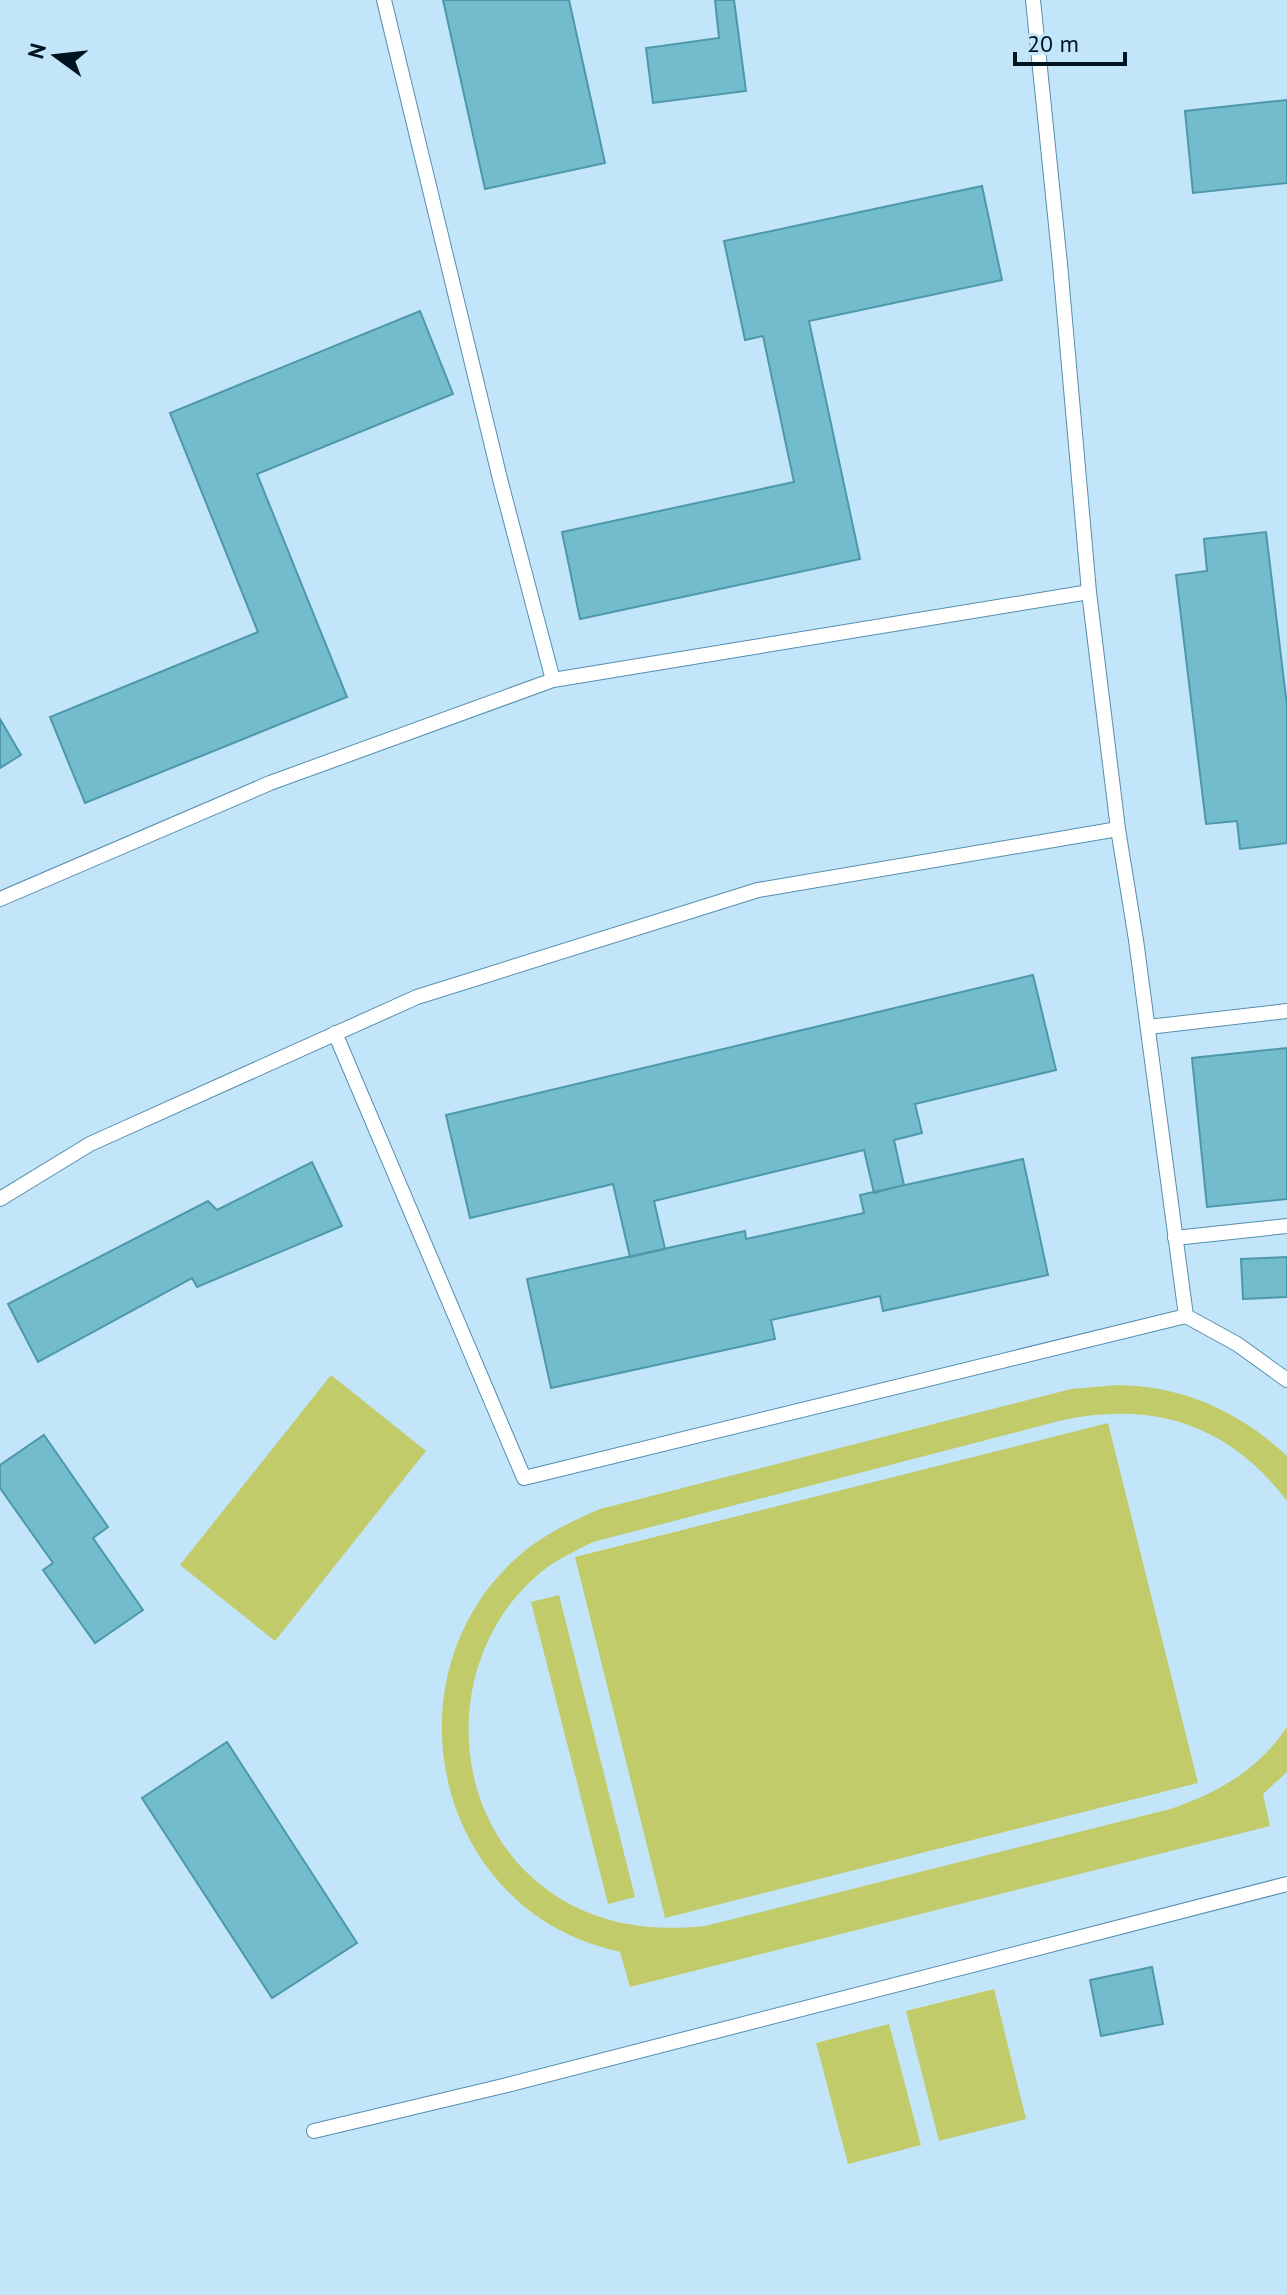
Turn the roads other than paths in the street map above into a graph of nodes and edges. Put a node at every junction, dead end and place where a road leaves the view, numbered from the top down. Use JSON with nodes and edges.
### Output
{"nodes":[{"id":1,"x":384,"y":0,"type":"edge"},
{"id":2,"x":1033,"y":0,"type":"edge"},
{"id":3,"x":1089,"y":592,"type":"junction"},
{"id":4,"x":553,"y":680,"type":"junction"},
{"id":5,"x":1118,"y":829,"type":"junction"},
{"id":6,"x":0,"y":899,"type":"edge"},
{"id":7,"x":1287,"y":1011,"type":"edge"},
{"id":8,"x":1148,"y":1027,"type":"junction"},
{"id":9,"x":335,"y":1033,"type":"junction"},
{"id":10,"x":0,"y":1199,"type":"edge"},
{"id":11,"x":1287,"y":1226,"type":"edge"},
{"id":12,"x":1175,"y":1238,"type":"junction"},
{"id":13,"x":1186,"y":1316,"type":"junction"},
{"id":14,"x":1287,"y":1380,"type":"edge"},
{"id":15,"x":1287,"y":1884,"type":"edge"},
{"id":16,"x":314,"y":2131,"type":"dead end"}],
"edges":[{"from":1,"to":4,"type":"lane"},
{"from":2,"to":3,"type":"lane"},
{"from":3,"to":4,"type":"lane"},
{"from":3,"to":5,"type":"lane"},
{"from":4,"to":6,"type":"lane"},
{"from":5,"to":8,"type":"lane"},
{"from":5,"to":9,"type":"lane"},
{"from":7,"to":8,"type":"lane"},
{"from":8,"to":12,"type":"lane"},
{"from":9,"to":10,"type":"lane"},
{"from":9,"to":13,"type":"lane"},
{"from":11,"to":12,"type":"lane"},
{"from":12,"to":13,"type":"lane"},
{"from":13,"to":14,"type":"lane"},
{"from":15,"to":16,"type":"lane"}]}
